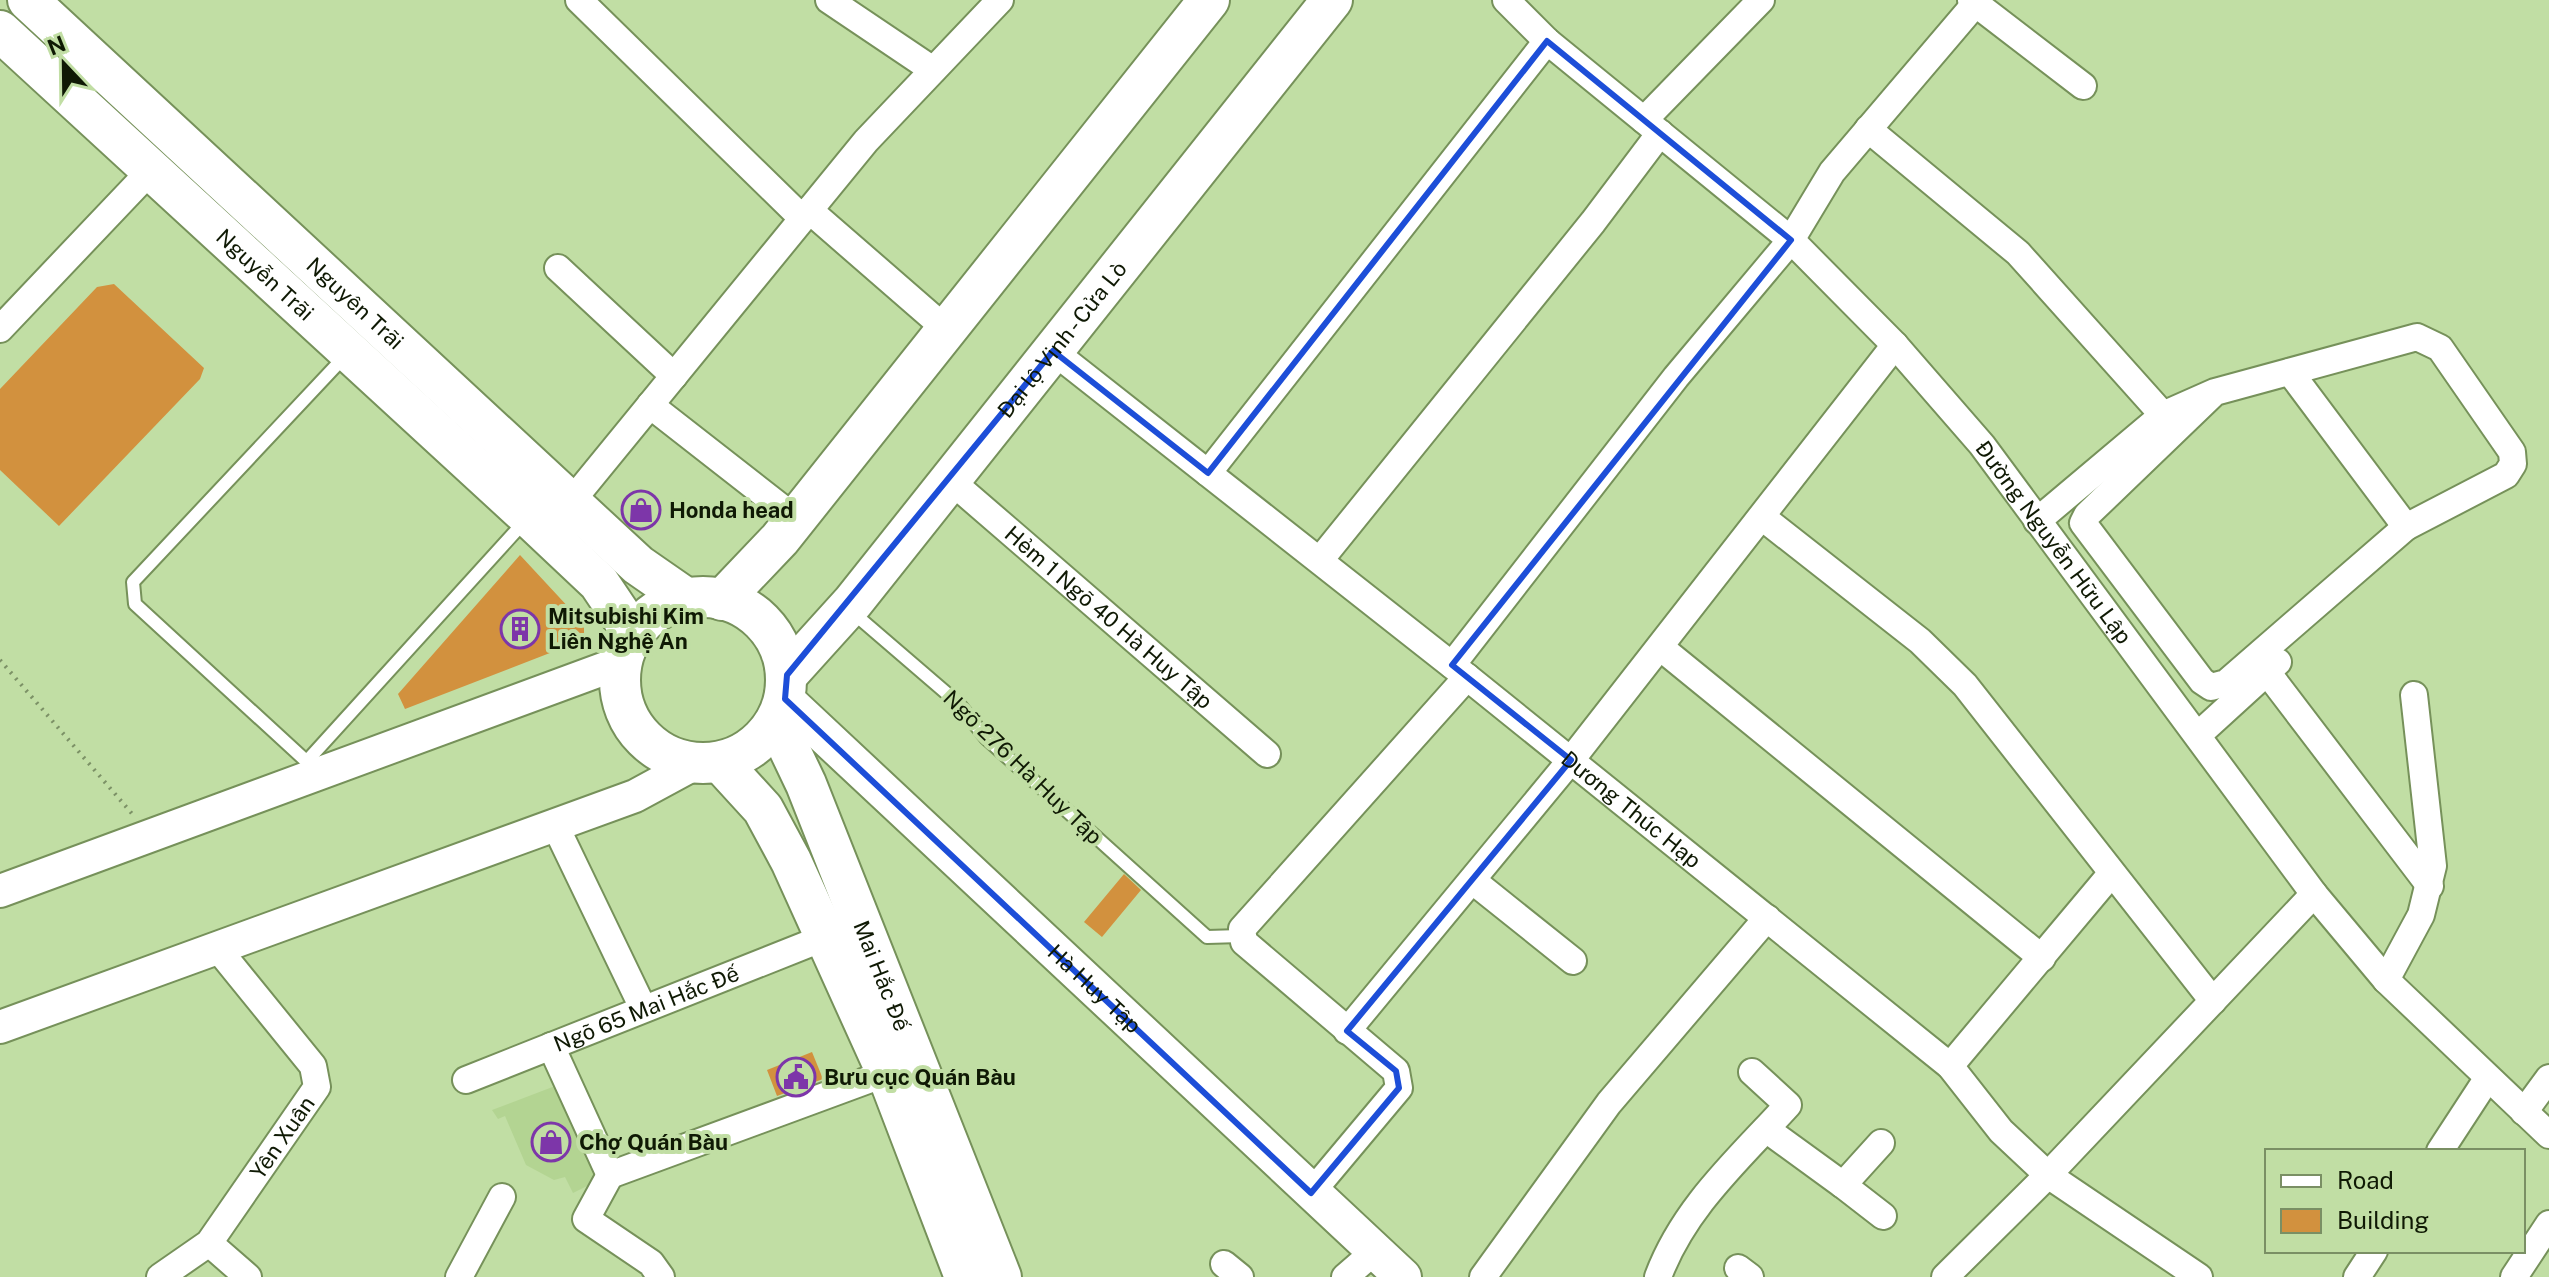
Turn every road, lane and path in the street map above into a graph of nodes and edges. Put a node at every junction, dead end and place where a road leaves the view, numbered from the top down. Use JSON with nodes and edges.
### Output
{"nodes":[{"id":1,"x":28,"y":0,"type":"edge"},
{"id":2,"x":579,"y":0,"type":"edge"},
{"id":3,"x":829,"y":0,"type":"edge"},
{"id":4,"x":1000,"y":0,"type":"edge"},
{"id":5,"x":1209,"y":0,"type":"edge"},
{"id":6,"x":1332,"y":0,"type":"edge"},
{"id":7,"x":1506,"y":0,"type":"edge"},
{"id":8,"x":1761,"y":0,"type":"edge"},
{"id":9,"x":1973,"y":2,"type":"edge"},
{"id":10,"x":0,"y":31,"type":"edge"},
{"id":11,"x":1547,"y":41,"type":"junction"},
{"id":12,"x":933,"y":70,"type":"junction"},
{"id":13,"x":2083,"y":86,"type":"dead end"},
{"id":14,"x":1652,"y":126,"type":"junction"},
{"id":15,"x":1868,"y":129,"type":"junction"},
{"id":16,"x":180,"y":139,"type":"junction"},
{"id":17,"x":153,"y":168,"type":"junction"},
{"id":18,"x":805,"y":214,"type":"junction"},
{"id":19,"x":1791,"y":240,"type":"junction"},
{"id":20,"x":558,"y":268,"type":"dead end"},
{"id":21,"x":0,"y":329,"type":"edge"},
{"id":22,"x":947,"y":330,"type":"junction"},
{"id":23,"x":1895,"y":345,"type":"junction"},
{"id":24,"x":349,"y":351,"type":"junction"},
{"id":25,"x":1053,"y":351,"type":"junction"},
{"id":26,"x":2290,"y":372,"type":"junction"},
{"id":27,"x":674,"y":376,"type":"junction"},
{"id":28,"x":2215,"y":392,"type":"junction"},
{"id":29,"x":650,"y":405,"type":"junction"},
{"id":30,"x":2163,"y":415,"type":"junction"},
{"id":31,"x":1208,"y":473,"type":"junction"},
{"id":32,"x":950,"y":480,"type":"junction"},
{"id":33,"x":570,"y":503,"type":"junction"},
{"id":34,"x":529,"y":517,"type":"junction"},
{"id":35,"x":1762,"y":517,"type":"junction"},
{"id":36,"x":796,"y":519,"type":"junction"},
{"id":37,"x":2037,"y":521,"type":"junction"},
{"id":38,"x":2406,"y":527,"type":"junction"},
{"id":39,"x":1320,"y":560,"type":"junction"},
{"id":40,"x":2370,"y":578,"type":"dead end"},
{"id":41,"x":704,"y":599,"type":"junction"},
{"id":42,"x":848,"y":608,"type":"junction"},
{"id":43,"x":1660,"y":647,"type":"junction"},
{"id":44,"x":628,"y":648,"type":"junction"},
{"id":45,"x":0,"y":660,"type":"edge"},
{"id":46,"x":1460,"y":671,"type":"junction"},
{"id":47,"x":2267,"y":672,"type":"junction"},
{"id":48,"x":2414,"y":695,"type":"dead end"},
{"id":49,"x":783,"y":698,"type":"junction"},
{"id":50,"x":2198,"y":735,"type":"junction"},
{"id":51,"x":1267,"y":754,"type":"dead end"},
{"id":52,"x":1571,"y":760,"type":"junction"},
{"id":53,"x":708,"y":762,"type":"junction"},
{"id":54,"x":313,"y":768,"type":"junction"},
{"id":55,"x":554,"y":823,"type":"junction"},
{"id":56,"x":150,"y":835,"type":"junction"},
{"id":57,"x":2111,"y":874,"type":"junction"},
{"id":58,"x":1473,"y":881,"type":"junction"},
{"id":59,"x":2430,"y":886,"type":"junction"},
{"id":60,"x":0,"y":891,"type":"edge"},
{"id":61,"x":2314,"y":894,"type":"junction"},
{"id":62,"x":1767,"y":918,"type":"junction"},
{"id":63,"x":1241,"y":936,"type":"junction"},
{"id":64,"x":826,"y":937,"type":"junction"},
{"id":65,"x":218,"y":949,"type":"junction"},
{"id":66,"x":2042,"y":958,"type":"junction"},
{"id":67,"x":1573,"y":961,"type":"dead end"},
{"id":68,"x":2386,"y":980,"type":"junction"},
{"id":69,"x":2213,"y":1001,"type":"junction"},
{"id":70,"x":643,"y":1008,"type":"junction"},
{"id":71,"x":0,"y":1027,"type":"edge"},
{"id":72,"x":1347,"y":1031,"type":"junction"},
{"id":73,"x":551,"y":1046,"type":"junction"},
{"id":74,"x":1950,"y":1066,"type":"junction"},
{"id":75,"x":1752,"y":1072,"type":"dead end"},
{"id":76,"x":887,"y":1073,"type":"junction"},
{"id":77,"x":2549,"y":1078,"type":"edge"},
{"id":78,"x":2487,"y":1079,"type":"junction"},
{"id":79,"x":466,"y":1080,"type":"dead end"},
{"id":80,"x":2524,"y":1112,"type":"junction"},
{"id":81,"x":1766,"y":1129,"type":"junction"},
{"id":82,"x":2549,"y":1135,"type":"edge"},
{"id":83,"x":1881,"y":1143,"type":"dead end"},
{"id":84,"x":2441,"y":1149,"type":"edge"},
{"id":85,"x":610,"y":1175,"type":"junction"},
{"id":86,"x":2048,"y":1175,"type":"junction"},
{"id":87,"x":1843,"y":1185,"type":"junction"},
{"id":88,"x":1311,"y":1193,"type":"junction"},
{"id":89,"x":502,"y":1197,"type":"dead end"},
{"id":90,"x":1883,"y":1216,"type":"dead end"},
{"id":91,"x":2549,"y":1224,"type":"edge"},
{"id":92,"x":209,"y":1243,"type":"junction"},
{"id":93,"x":1375,"y":1251,"type":"junction"},
{"id":94,"x":2373,"y":1253,"type":"edge"},
{"id":95,"x":160,"y":1277,"type":"edge"},
{"id":96,"x":248,"y":1277,"type":"edge"},
{"id":97,"x":459,"y":1277,"type":"edge"},
{"id":98,"x":661,"y":1277,"type":"edge"},
{"id":99,"x":965,"y":1277,"type":"edge"},
{"id":100,"x":1001,"y":1277,"type":"edge"},
{"id":101,"x":1345,"y":1277,"type":"edge"},
{"id":102,"x":1403,"y":1277,"type":"edge"},
{"id":103,"x":1483,"y":1277,"type":"edge"},
{"id":104,"x":1658,"y":1277,"type":"edge"},
{"id":105,"x":1945,"y":1277,"type":"edge"},
{"id":106,"x":2199,"y":1277,"type":"edge"},
{"id":107,"x":2357,"y":1277,"type":"edge"},
{"id":108,"x":2514,"y":1277,"type":"edge"}],
"edges":[{"from":1,"to":16,"type":"main road","name":"Nguyên Trãi"},
{"from":2,"to":18,"type":"street"},
{"from":3,"to":12,"type":"street"},
{"from":4,"to":12,"type":"street"},
{"from":5,"to":22,"type":"main road"},
{"from":6,"to":25,"type":"main road","name":"Đại lộ Vinh - Cửa Lò"},
{"from":7,"to":11,"type":"street","name":"Đường Nguyễn Hữu Lập"},
{"from":8,"to":14,"type":"street"},
{"from":9,"to":13,"type":"street"},
{"from":9,"to":15,"type":"street"},
{"from":10,"to":17,"type":"main road","name":"Nguyễn Trãi"},
{"from":11,"to":14,"type":"street","name":"Đường Nguyễn Hữu Lập"},
{"from":11,"to":31,"type":"street"},
{"from":12,"to":18,"type":"street"},
{"from":14,"to":19,"type":"street","name":"Đường Nguyễn Hữu Lập"},
{"from":14,"to":39,"type":"street"},
{"from":15,"to":19,"type":"street"},
{"from":15,"to":30,"type":"street"},
{"from":16,"to":17,"type":"main road"},
{"from":16,"to":33,"type":"main road","name":"Nguyên Trãi"},
{"from":17,"to":21,"type":"street"},
{"from":17,"to":24,"type":"main road","name":"Nguyễn Trãi"},
{"from":18,"to":22,"type":"street"},
{"from":18,"to":27,"type":"street"},
{"from":19,"to":23,"type":"street","name":"Đường Nguyễn Hữu Lập"},
{"from":19,"to":46,"type":"street"},
{"from":20,"to":27,"type":"street"},
{"from":22,"to":36,"type":"main road"},
{"from":23,"to":35,"type":"street"},
{"from":23,"to":37,"type":"street","name":"Đường Nguyễn Hữu Lập"},
{"from":24,"to":34,"type":"main road","name":"Nguyễn Trãi"},
{"from":24,"to":54,"type":"lane"},
{"from":25,"to":31,"type":"street","name":"Dương Thúc Hạp"},
{"from":25,"to":32,"type":"main road","name":"Đại lộ Vinh - Cửa Lò"},
{"from":26,"to":28,"type":"street"},
{"from":26,"to":38,"type":"street"},
{"from":26,"to":38,"type":"street"},
{"from":27,"to":29,"type":"street"},
{"from":28,"to":30,"type":"street"},
{"from":28,"to":38,"type":"street"},
{"from":29,"to":33,"type":"street"},
{"from":29,"to":36,"type":"street"},
{"from":30,"to":37,"type":"street"},
{"from":31,"to":39,"type":"street","name":"Dương Thúc Hạp"},
{"from":32,"to":42,"type":"main road","name":"Đại lộ Vinh - Cửa Lò"},
{"from":32,"to":51,"type":"street","name":"Hẻm 1 Ngõ 40 Hà Huy Tập"},
{"from":33,"to":41,"type":"main road","name":"Nguyên Trãi"},
{"from":34,"to":44,"type":"main road"},
{"from":34,"to":54,"type":"lane"},
{"from":35,"to":43,"type":"street"},
{"from":35,"to":57,"type":"street"},
{"from":36,"to":41,"type":"main road"},
{"from":37,"to":50,"type":"street","name":"Đường Nguyễn Hữu Lập"},
{"from":39,"to":46,"type":"street","name":"Dương Thúc Hạp"},
{"from":40,"to":47,"type":"street"},
{"from":41,"to":44,"type":"main road"},
{"from":41,"to":49,"type":"main road"},
{"from":42,"to":49,"type":"main road","name":"Đại lộ Vinh - Cửa Lò"},
{"from":42,"to":63,"type":"lane","name":"Ngõ 276 Hà Huy Tập"},
{"from":43,"to":52,"type":"street"},
{"from":43,"to":66,"type":"street"},
{"from":44,"to":53,"type":"main road"},
{"from":44,"to":54,"type":"street"},
{"from":45,"to":56,"type":"path"},
{"from":46,"to":52,"type":"street","name":"Dương Thúc Hạp"},
{"from":46,"to":63,"type":"street"},
{"from":47,"to":50,"type":"street"},
{"from":47,"to":59,"type":"street"},
{"from":48,"to":59,"type":"street"},
{"from":49,"to":53,"type":"main road"},
{"from":49,"to":88,"type":"main road","name":"Hà Huy Tập"},
{"from":49,"to":100,"type":"main road","name":"Mai Hắc Đế"},
{"from":50,"to":61,"type":"street","name":"Đường Nguyễn Hữu Lập"},
{"from":52,"to":58,"type":"street"},
{"from":52,"to":62,"type":"street","name":"Dương Thúc Hạp"},
{"from":53,"to":55,"type":"street"},
{"from":53,"to":64,"type":"main road","name":"Mai Hắc Đế"},
{"from":54,"to":56,"type":"street"},
{"from":55,"to":65,"type":"street"},
{"from":55,"to":70,"type":"street"},
{"from":56,"to":60,"type":"street"},
{"from":57,"to":66,"type":"street"},
{"from":57,"to":69,"type":"street"},
{"from":58,"to":67,"type":"street"},
{"from":58,"to":72,"type":"street"},
{"from":59,"to":68,"type":"street"},
{"from":61,"to":68,"type":"street","name":"Đường Nguyễn Hữu Lập"},
{"from":61,"to":69,"type":"street"},
{"from":62,"to":74,"type":"street","name":"Dương Thúc Hạp"},
{"from":62,"to":103,"type":"street"},
{"from":63,"to":72,"type":"street"},
{"from":64,"to":70,"type":"street","name":"Ngõ 65 Mai Hắc Đế"},
{"from":64,"to":76,"type":"main road","name":"Mai Hắc Đế"},
{"from":65,"to":71,"type":"street"},
{"from":65,"to":92,"type":"street","name":"Yên Xuân"},
{"from":66,"to":74,"type":"street"},
{"from":68,"to":78,"type":"street","name":"Đường Nguyễn Hữu Lập"},
{"from":69,"to":86,"type":"street"},
{"from":70,"to":73,"type":"street","name":"Ngõ 65 Mai Hắc Đế"},
{"from":72,"to":88,"type":"street"},
{"from":73,"to":79,"type":"street","name":"Ngõ 65 Mai Hắc Đế"},
{"from":73,"to":85,"type":"street"},
{"from":74,"to":86,"type":"street","name":"Dương Thúc Hạp"},
{"from":75,"to":81,"type":"street"},
{"from":76,"to":85,"type":"street"},
{"from":76,"to":99,"type":"main road","name":"Mai Hắc Đế"},
{"from":77,"to":80,"type":"street"},
{"from":78,"to":80,"type":"street","name":"Đường Nguyễn Hữu Lập"},
{"from":78,"to":84,"type":"street"},
{"from":80,"to":82,"type":"street","name":"Đường Nguyễn Hữu Lập"},
{"from":81,"to":87,"type":"street"},
{"from":81,"to":104,"type":"street"},
{"from":83,"to":87,"type":"street"},
{"from":85,"to":98,"type":"street"},
{"from":86,"to":105,"type":"street"},
{"from":86,"to":106,"type":"street","name":"Dương Thúc Hạp"},
{"from":87,"to":90,"type":"street"},
{"from":88,"to":93,"type":"main road","name":"Hà Huy Tập"},
{"from":89,"to":97,"type":"street"},
{"from":91,"to":108,"type":"street"},
{"from":92,"to":95,"type":"street","name":"Yên Xuân"},
{"from":92,"to":96,"type":"street"},
{"from":93,"to":101,"type":"street"},
{"from":93,"to":102,"type":"main road","name":"Hà Huy Tập"},
{"from":94,"to":107,"type":"street"}]}
